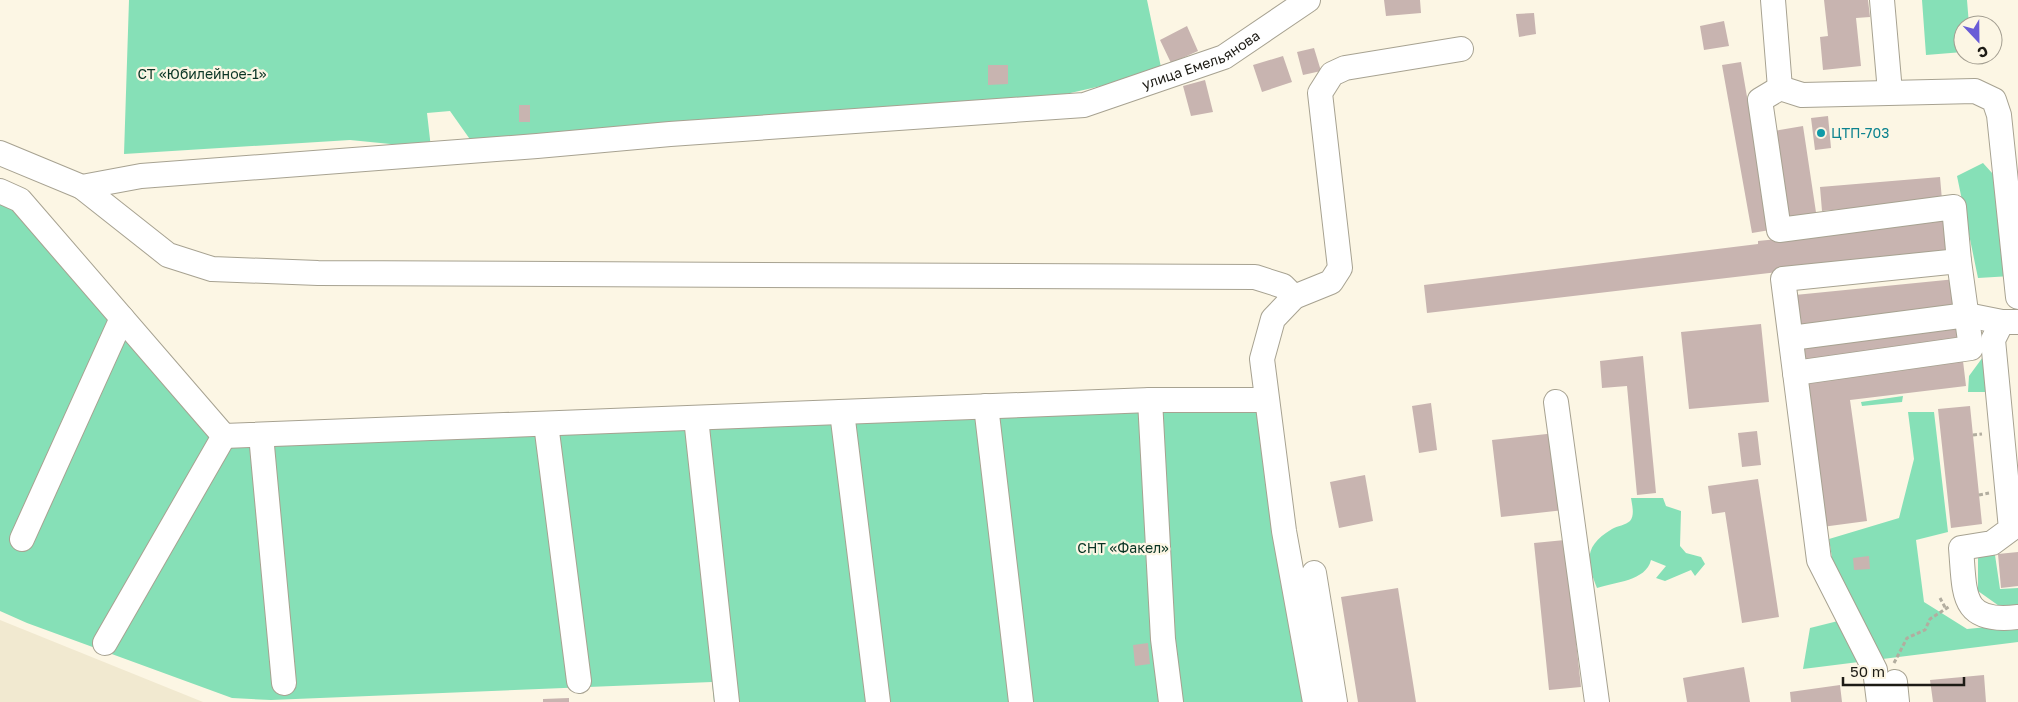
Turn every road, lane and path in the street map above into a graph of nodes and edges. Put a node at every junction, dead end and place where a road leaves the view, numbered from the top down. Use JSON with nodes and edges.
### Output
{"nodes":[{"id":1,"x":1308,"y":0,"type":"edge"},
{"id":2,"x":1773,"y":0,"type":"edge"},
{"id":3,"x":1882,"y":0,"type":"edge"},
{"id":4,"x":1461,"y":49,"type":"dead end"},
{"id":5,"x":1780,"y":88,"type":"junction"},
{"id":6,"x":1890,"y":92,"type":"junction"},
{"id":7,"x":0,"y":153,"type":"edge"},
{"id":8,"x":82,"y":187,"type":"junction"},
{"id":9,"x":0,"y":191,"type":"edge"},
{"id":10,"x":1959,"y":261,"type":"junction"},
{"id":11,"x":1294,"y":297,"type":"junction"},
{"id":12,"x":2018,"y":298,"type":"edge"},
{"id":13,"x":1967,"y":315,"type":"junction"},
{"id":14,"x":122,"y":318,"type":"junction"},
{"id":15,"x":2004,"y":328,"type":"edge"},
{"id":16,"x":1791,"y":338,"type":"junction"},
{"id":17,"x":1971,"y":348,"type":"junction"},
{"id":18,"x":1795,"y":373,"type":"junction"},
{"id":19,"x":1150,"y":400,"type":"junction"},
{"id":20,"x":1266,"y":400,"type":"junction"},
{"id":21,"x":1556,"y":402,"type":"dead end"},
{"id":22,"x":986,"y":406,"type":"junction"},
{"id":23,"x":842,"y":412,"type":"junction"},
{"id":24,"x":696,"y":418,"type":"junction"},
{"id":25,"x":546,"y":424,"type":"junction"},
{"id":26,"x":261,"y":435,"type":"junction"},
{"id":27,"x":224,"y":436,"type":"junction"},
{"id":28,"x":2015,"y":529,"type":"edge"},
{"id":29,"x":22,"y":539,"type":"dead end"},
{"id":30,"x":1314,"y":573,"type":"dead end"},
{"id":31,"x":1940,"y":598,"type":"dead end"},
{"id":32,"x":1956,"y":603,"type":"junction"},
{"id":33,"x":2018,"y":617,"type":"edge"},
{"id":34,"x":105,"y":642,"type":"dead end"},
{"id":35,"x":579,"y":681,"type":"dead end"},
{"id":36,"x":284,"y":683,"type":"dead end"},
{"id":37,"x":1889,"y":685,"type":"edge"},
{"id":38,"x":727,"y":702,"type":"edge"},
{"id":39,"x":878,"y":702,"type":"edge"},
{"id":40,"x":1021,"y":702,"type":"edge"},
{"id":41,"x":1171,"y":702,"type":"edge"},
{"id":42,"x":1315,"y":702,"type":"edge"},
{"id":43,"x":1335,"y":702,"type":"edge"},
{"id":44,"x":1597,"y":702,"type":"edge"},
{"id":45,"x":1879,"y":702,"type":"edge"}],
"edges":[{"from":1,"to":8,"type":"street","name":"улица Емельянова"},
{"from":2,"to":5,"type":"street"},
{"from":3,"to":6,"type":"street"},
{"from":4,"to":11,"type":"street"},
{"from":5,"to":6,"type":"street"},
{"from":5,"to":10,"type":"street"},
{"from":6,"to":12,"type":"street"},
{"from":7,"to":8,"type":"street"},
{"from":8,"to":11,"type":"street"},
{"from":9,"to":14,"type":"street"},
{"from":10,"to":13,"type":"street"},
{"from":10,"to":16,"type":"street"},
{"from":11,"to":20,"type":"street"},
{"from":13,"to":15,"type":"street"},
{"from":13,"to":16,"type":"street"},
{"from":13,"to":17,"type":"street"},
{"from":14,"to":27,"type":"street"},
{"from":14,"to":29,"type":"street"},
{"from":15,"to":17,"type":"street"},
{"from":15,"to":28,"type":"street"},
{"from":16,"to":18,"type":"street"},
{"from":17,"to":18,"type":"street"},
{"from":18,"to":37,"type":"street"},
{"from":19,"to":20,"type":"street"},
{"from":19,"to":22,"type":"street"},
{"from":19,"to":41,"type":"street"},
{"from":20,"to":42,"type":"street"},
{"from":21,"to":44,"type":"street"},
{"from":22,"to":23,"type":"street"},
{"from":22,"to":40,"type":"street"},
{"from":23,"to":24,"type":"street"},
{"from":23,"to":39,"type":"street"},
{"from":24,"to":25,"type":"street"},
{"from":24,"to":38,"type":"street"},
{"from":25,"to":26,"type":"street"},
{"from":25,"to":35,"type":"street"},
{"from":26,"to":27,"type":"street"},
{"from":26,"to":36,"type":"street"},
{"from":27,"to":34,"type":"street"},
{"from":28,"to":32,"type":"street"},
{"from":30,"to":43,"type":"street"},
{"from":31,"to":32,"type":"path"},
{"from":32,"to":33,"type":"street"},
{"from":32,"to":37,"type":"path"},
{"from":37,"to":45,"type":"street"}]}
